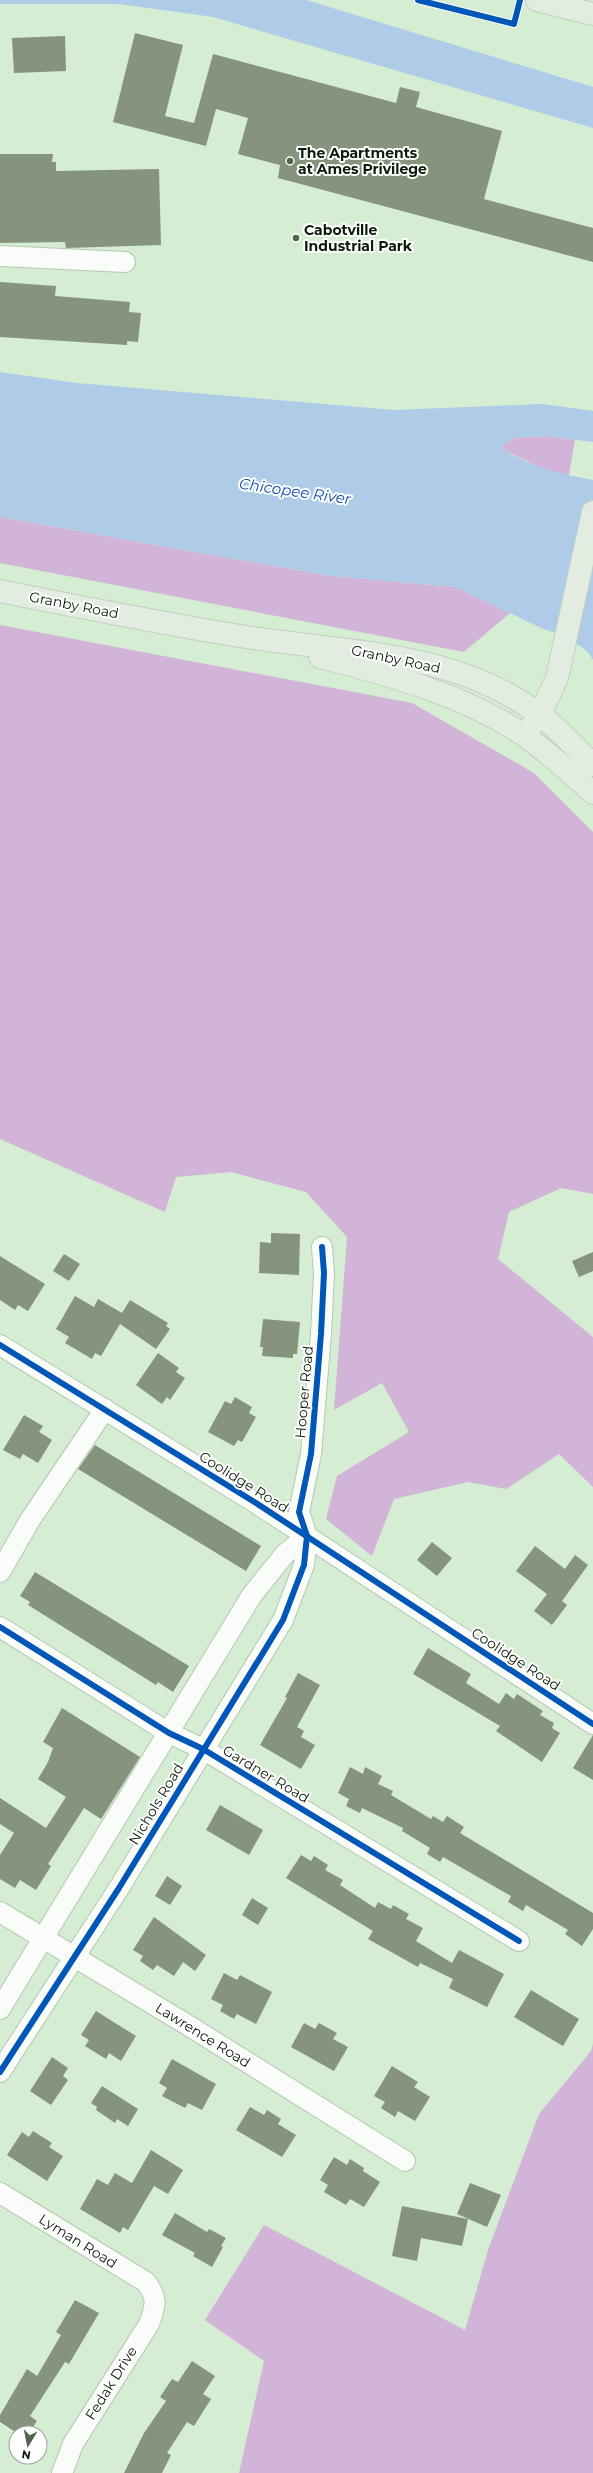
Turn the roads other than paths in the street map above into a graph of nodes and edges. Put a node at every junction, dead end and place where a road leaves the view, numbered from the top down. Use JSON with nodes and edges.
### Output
{"nodes":[{"id":1,"x":537,"y":0,"type":"edge"},
{"id":2,"x":593,"y":14,"type":"edge"},
{"id":3,"x":0,"y":256,"type":"edge"},
{"id":4,"x":125,"y":262,"type":"dead end"},
{"id":5,"x":593,"y":512,"type":"edge"},
{"id":6,"x":0,"y":591,"type":"edge"},
{"id":7,"x":242,"y":636,"type":"junction"},
{"id":8,"x":540,"y":714,"type":"junction"},
{"id":9,"x":524,"y":736,"type":"junction"},
{"id":10,"x":593,"y":765,"type":"edge"},
{"id":11,"x":593,"y":793,"type":"edge"},
{"id":12,"x":322,"y":1247,"type":"dead end"},
{"id":13,"x":0,"y":1345,"type":"edge"},
{"id":14,"x":105,"y":1409,"type":"junction"},
{"id":15,"x":307,"y":1536,"type":"junction"},
{"id":16,"x":0,"y":1572,"type":"edge"},
{"id":17,"x":0,"y":1627,"type":"edge"},
{"id":18,"x":593,"y":1724,"type":"edge"},
{"id":19,"x":170,"y":1733,"type":"junction"},
{"id":20,"x":203,"y":1750,"type":"junction"},
{"id":21,"x":0,"y":1912,"type":"edge"},
{"id":22,"x":43,"y":1938,"type":"junction"},
{"id":23,"x":519,"y":1941,"type":"dead end"},
{"id":24,"x":76,"y":1957,"type":"junction"},
{"id":25,"x":0,"y":2009,"type":"edge"},
{"id":26,"x":0,"y":2072,"type":"edge"},
{"id":27,"x":405,"y":2161,"type":"dead end"},
{"id":28,"x":0,"y":2193,"type":"edge"},
{"id":29,"x":153,"y":2292,"type":"joint"},
{"id":30,"x":62,"y":2473,"type":"edge"}],
"edges":[{"from":1,"to":2,"type":"main road"},
{"from":3,"to":4,"type":"street"},
{"from":5,"to":8,"type":"main road"},
{"from":6,"to":7,"type":"main road","name":"Granby Road"},
{"from":7,"to":8,"type":"main road","name":"Granby Road"},
{"from":7,"to":9,"type":"main road","name":"Granby Road"},
{"from":8,"to":9,"type":"main road"},
{"from":8,"to":10,"type":"main road","name":"Granby Road"},
{"from":9,"to":11,"type":"main road","name":"Granby Road"},
{"from":12,"to":15,"type":"street","name":"Hooper Road"},
{"from":13,"to":14,"type":"street","name":"Coolidge Road"},
{"from":14,"to":15,"type":"street","name":"Coolidge Road"},
{"from":14,"to":16,"type":"street"},
{"from":15,"to":18,"type":"street","name":"Coolidge Road"},
{"from":15,"to":19,"type":"street","name":"Nichols Road"},
{"from":15,"to":20,"type":"street","name":"Nichols Road"},
{"from":17,"to":19,"type":"street","name":"Gardner Road"},
{"from":19,"to":20,"type":"street","name":"Gardner Road"},
{"from":19,"to":22,"type":"street","name":"Nichols Road"},
{"from":20,"to":23,"type":"street","name":"Gardner Road"},
{"from":20,"to":24,"type":"street","name":"Nichols Road"},
{"from":21,"to":22,"type":"street","name":"Lawrence Road"},
{"from":22,"to":24,"type":"street","name":"Lawrence Road"},
{"from":22,"to":25,"type":"street","name":"Nichols Road"},
{"from":24,"to":26,"type":"street","name":"Nichols Road"},
{"from":24,"to":27,"type":"street","name":"Lawrence Road"},
{"from":28,"to":29,"type":"street","name":"Lyman Road"},
{"from":29,"to":30,"type":"street","name":"Fedak Drive"}]}
